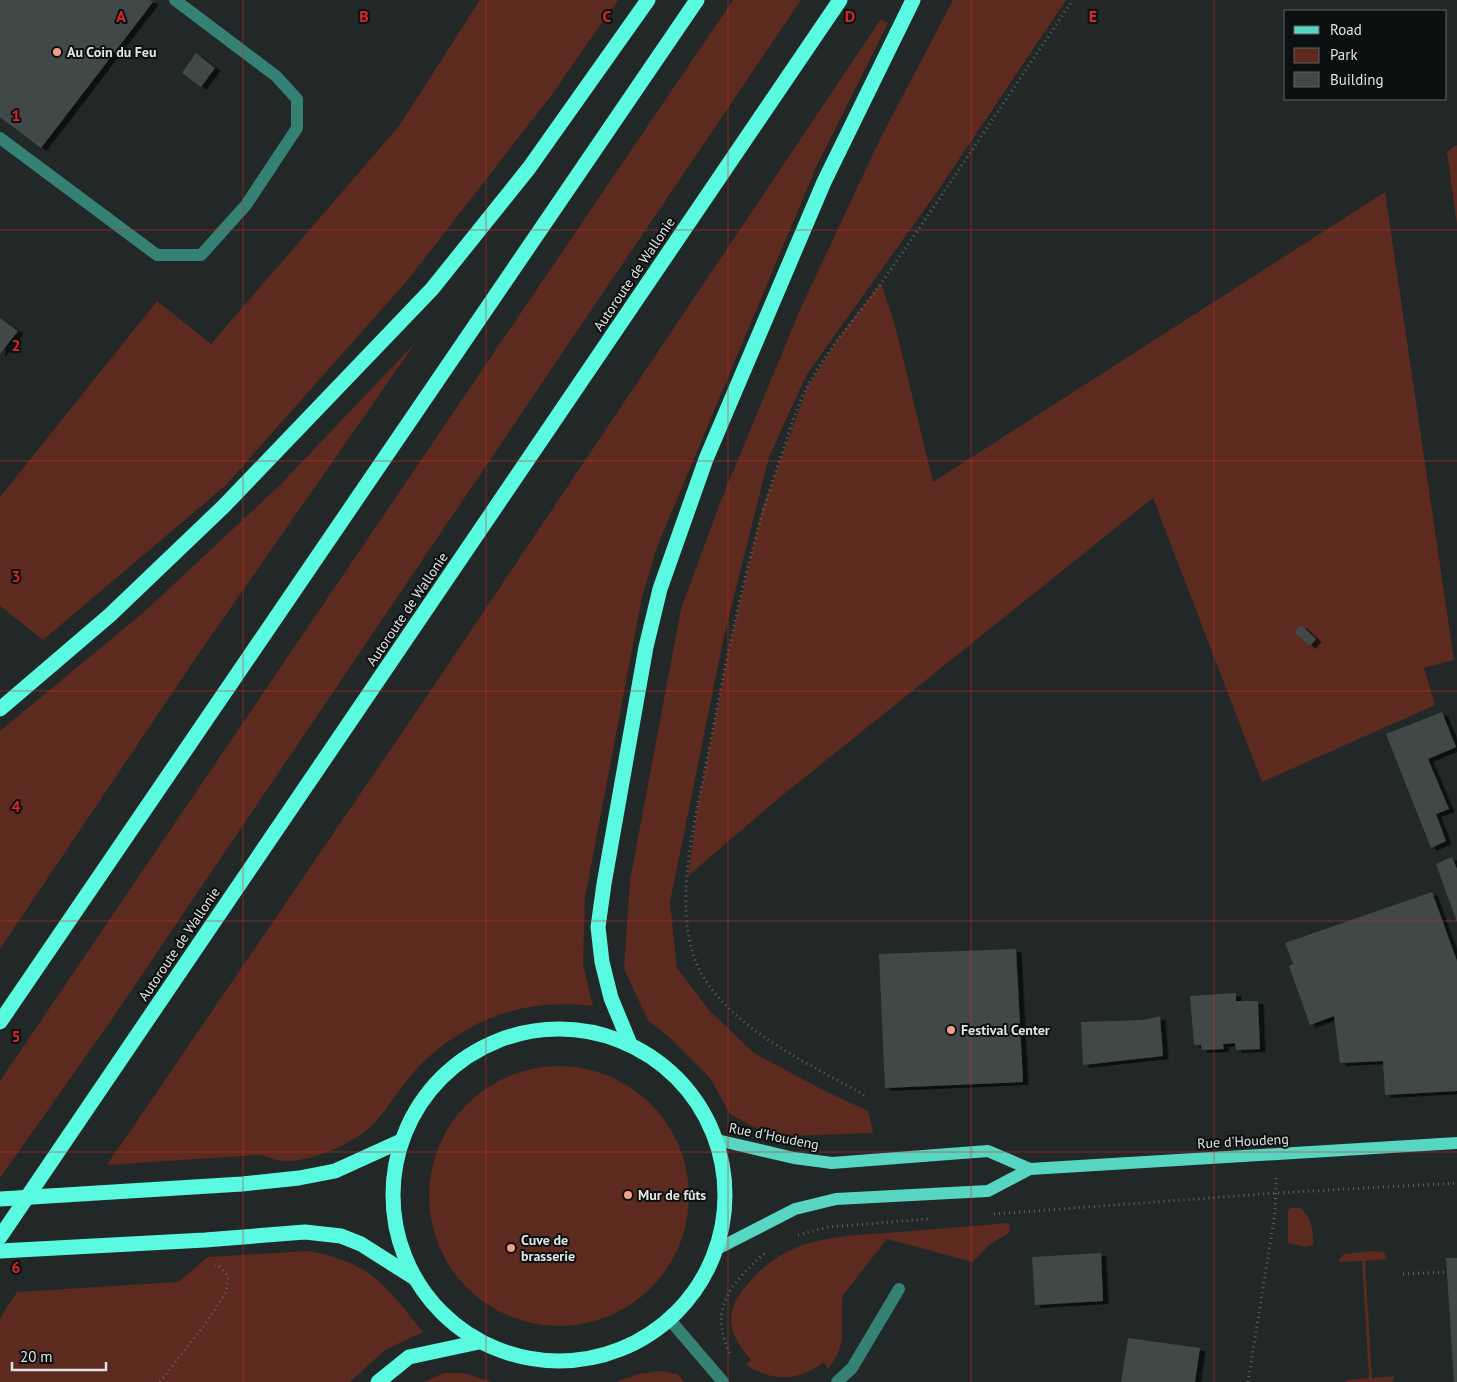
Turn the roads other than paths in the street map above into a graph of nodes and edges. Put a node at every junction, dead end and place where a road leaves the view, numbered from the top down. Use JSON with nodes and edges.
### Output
{"nodes":[{"id":1,"x":175,"y":0,"type":"edge"},
{"id":2,"x":648,"y":0,"type":"edge"},
{"id":3,"x":697,"y":0,"type":"edge"},
{"id":4,"x":840,"y":0,"type":"edge"},
{"id":5,"x":913,"y":0,"type":"edge"},
{"id":6,"x":0,"y":138,"type":"edge"},
{"id":7,"x":0,"y":709,"type":"edge"},
{"id":8,"x":0,"y":1022,"type":"edge"},
{"id":9,"x":630,"y":1044,"type":"junction"},
{"id":10,"x":717,"y":1140,"type":"junction"},
{"id":11,"x":401,"y":1141,"type":"junction"},
{"id":12,"x":1457,"y":1143,"type":"edge"},
{"id":13,"x":1030,"y":1169,"type":"junction"},
{"id":14,"x":0,"y":1199,"type":"edge"},
{"id":15,"x":0,"y":1237,"type":"edge"},
{"id":16,"x":0,"y":1250,"type":"edge"},
{"id":17,"x":717,"y":1250,"type":"junction"},
{"id":18,"x":413,"y":1277,"type":"junction"},
{"id":19,"x":899,"y":1289,"type":"dead end"},
{"id":20,"x":670,"y":1320,"type":"junction"},
{"id":21,"x":479,"y":1342,"type":"junction"},
{"id":22,"x":378,"y":1382,"type":"edge"},
{"id":23,"x":723,"y":1382,"type":"edge"},
{"id":24,"x":837,"y":1382,"type":"edge"}],
"edges":[{"from":1,"to":6,"type":"street"},
{"from":2,"to":7,"type":"highway"},
{"from":3,"to":8,"type":"highway"},
{"from":4,"to":15,"type":"highway","name":"Autoroute de Wallonie"},
{"from":5,"to":9,"type":"highway"},
{"from":9,"to":10,"type":"highway"},
{"from":9,"to":11,"type":"highway"},
{"from":10,"to":13,"type":"main road","name":"Rue d'Houdeng"},
{"from":10,"to":17,"type":"highway"},
{"from":11,"to":14,"type":"highway"},
{"from":11,"to":18,"type":"highway"},
{"from":12,"to":13,"type":"main road","name":"Rue d'Houdeng"},
{"from":13,"to":17,"type":"main road","name":"Rue d'Houdeng"},
{"from":16,"to":18,"type":"highway"},
{"from":17,"to":20,"type":"highway"},
{"from":18,"to":21,"type":"highway"},
{"from":19,"to":24,"type":"street"},
{"from":20,"to":21,"type":"highway"},
{"from":20,"to":23,"type":"street"},
{"from":21,"to":22,"type":"highway"}]}
